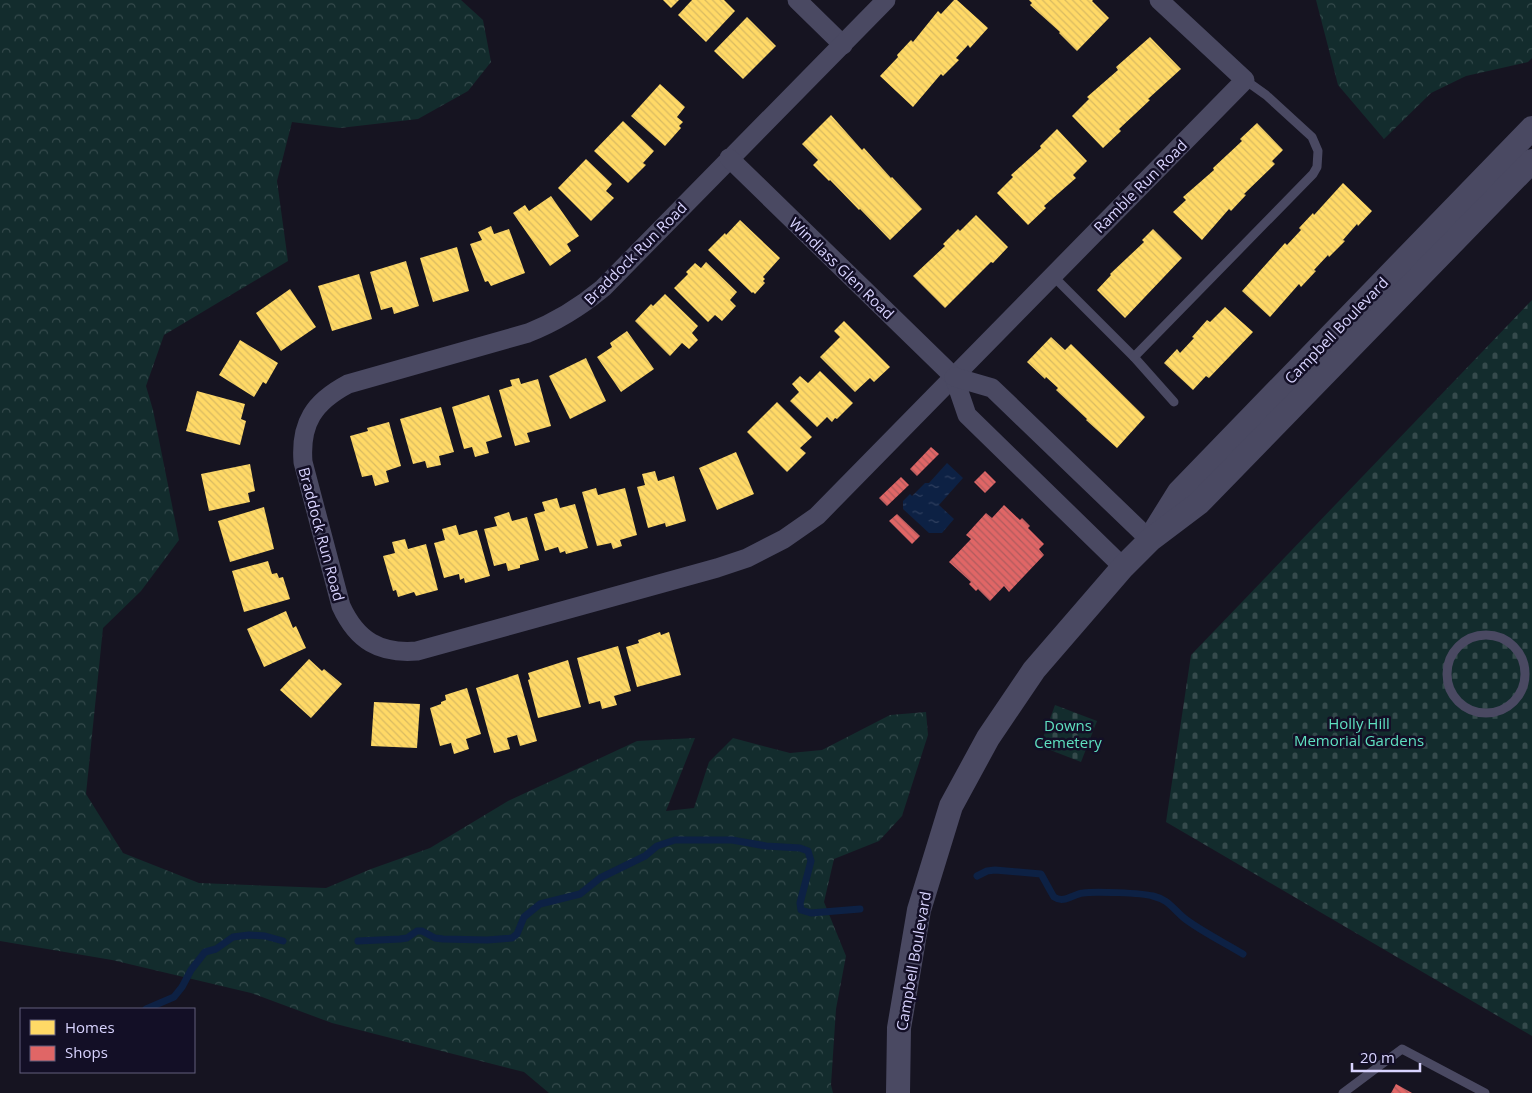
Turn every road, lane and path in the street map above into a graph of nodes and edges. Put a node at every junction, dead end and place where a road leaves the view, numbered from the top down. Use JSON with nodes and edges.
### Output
{"nodes":[{"id":1,"x":797,"y":0,"type":"edge"},
{"id":2,"x":886,"y":0,"type":"edge"},
{"id":3,"x":1159,"y":0,"type":"edge"},
{"id":4,"x":843,"y":45,"type":"junction"},
{"id":5,"x":1245,"y":80,"type":"junction"},
{"id":6,"x":1532,"y":128,"type":"edge"},
{"id":7,"x":729,"y":158,"type":"junction"},
{"id":8,"x":1532,"y":161,"type":"edge"},
{"id":9,"x":1052,"y":275,"type":"junction"},
{"id":10,"x":1134,"y":357,"type":"junction"},
{"id":11,"x":954,"y":377,"type":"junction"},
{"id":12,"x":1174,"y":402,"type":"dead end"},
{"id":13,"x":1150,"y":540,"type":"junction"},
{"id":14,"x":1123,"y":567,"type":"junction"},
{"id":15,"x":1528,"y":663,"type":"edge"},
{"id":16,"x":898,"y":1093,"type":"edge"},
{"id":17,"x":1343,"y":1093,"type":"edge"},
{"id":18,"x":1485,"y":1093,"type":"edge"}],
"edges":[{"from":1,"to":4,"type":"street"},
{"from":2,"to":4,"type":"street","name":"Braddock Run Road"},
{"from":3,"to":5,"type":"street"},
{"from":4,"to":7,"type":"street","name":"Braddock Run Road"},
{"from":5,"to":9,"type":"street","name":"Ramble Run Road"},
{"from":5,"to":10,"type":"lane"},
{"from":6,"to":13,"type":"street","name":"Campbell Boulevard"},
{"from":7,"to":11,"type":"street","name":"Windlass Glen Road"},
{"from":7,"to":11,"type":"street","name":"Braddock Run Road"},
{"from":8,"to":13,"type":"street","name":"Campbell Boulevard"},
{"from":9,"to":10,"type":"lane"},
{"from":9,"to":11,"type":"street","name":"Ramble Run Road"},
{"from":10,"to":12,"type":"lane"},
{"from":11,"to":13,"type":"street","name":"Windlass Glen Road"},
{"from":11,"to":14,"type":"street","name":"Windlass Glen Road"},
{"from":13,"to":14,"type":"street","name":"Campbell Boulevard"},
{"from":14,"to":16,"type":"street","name":"Campbell Boulevard"},
{"from":15,"to":15,"type":"lane"},
{"from":17,"to":18,"type":"lane"}]}
